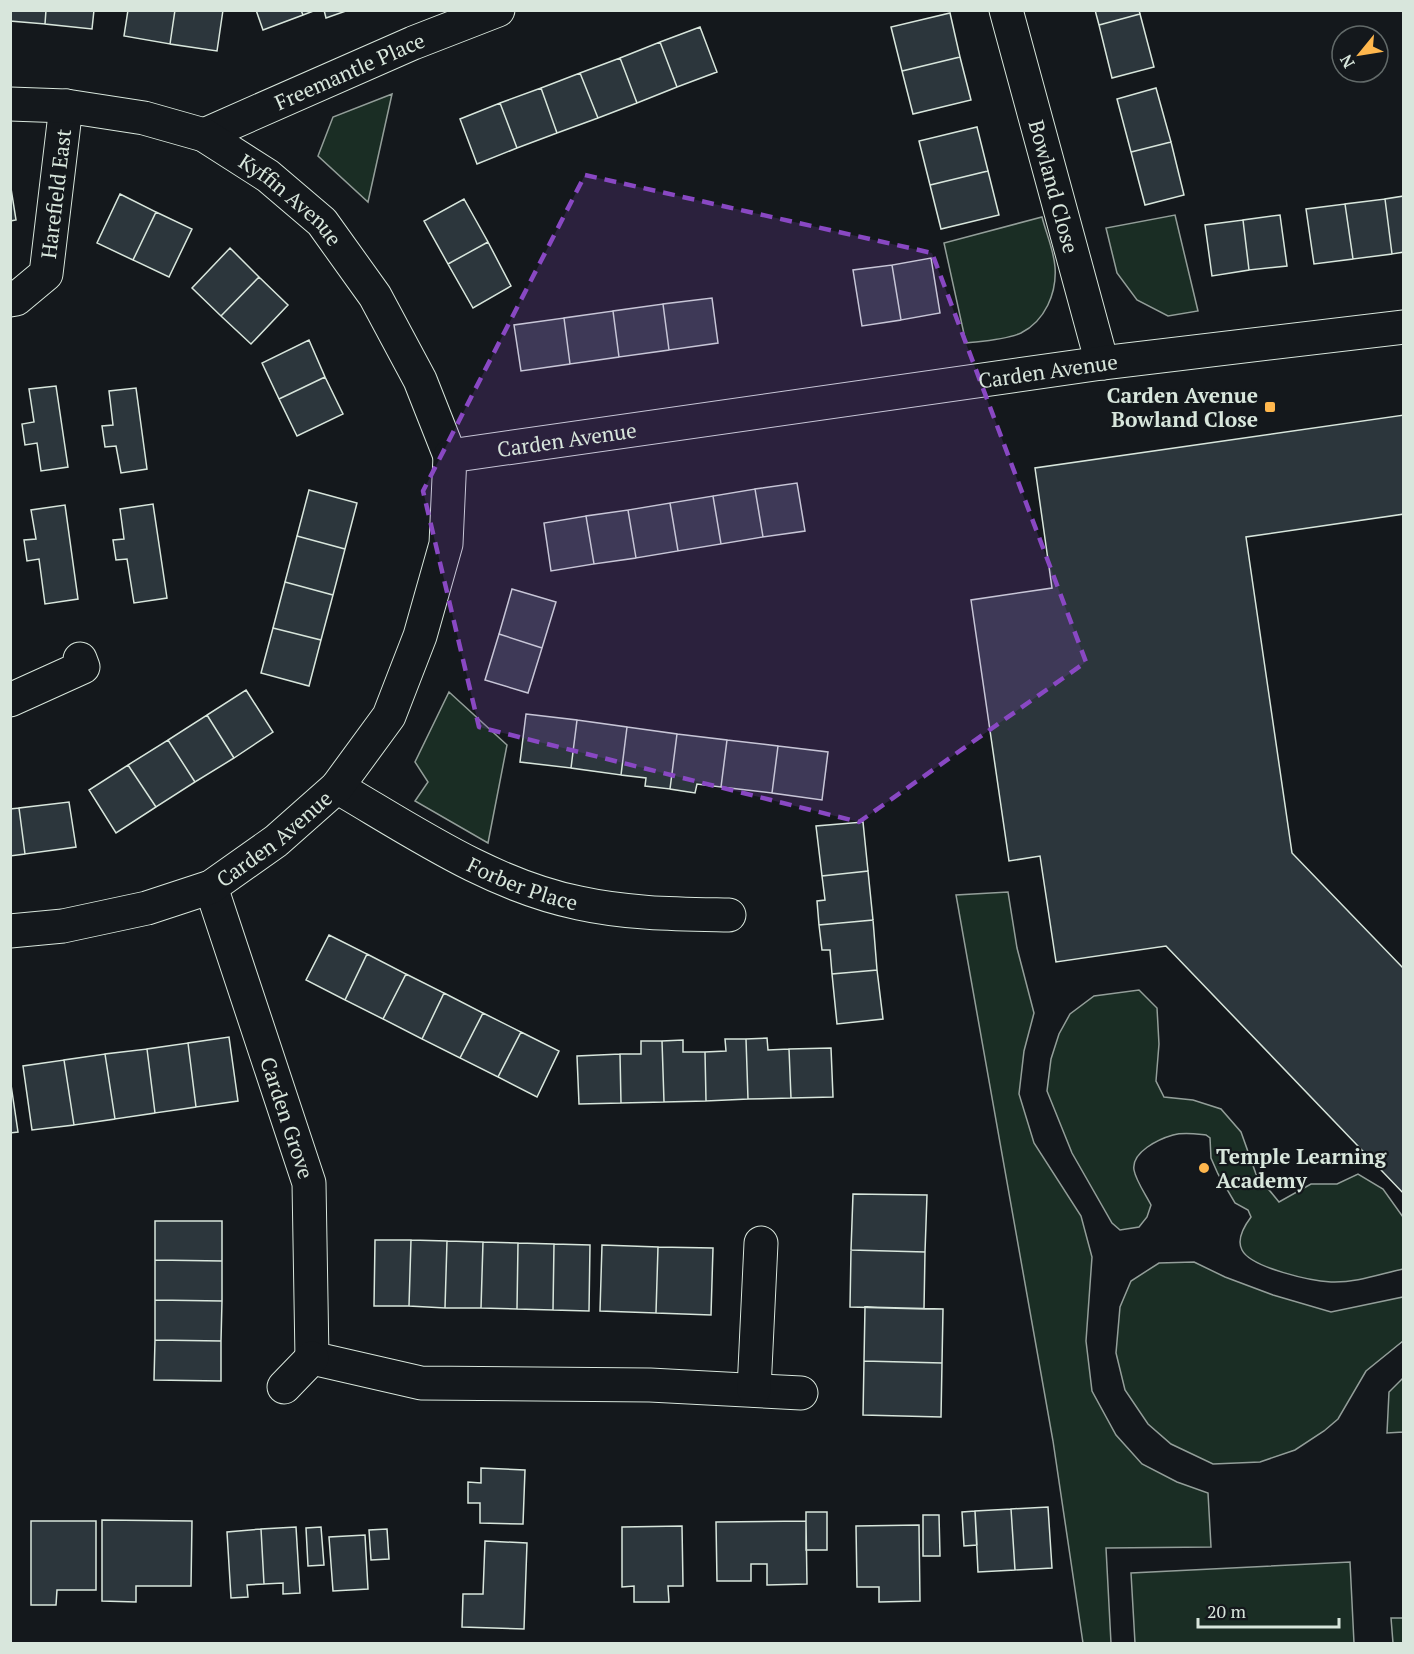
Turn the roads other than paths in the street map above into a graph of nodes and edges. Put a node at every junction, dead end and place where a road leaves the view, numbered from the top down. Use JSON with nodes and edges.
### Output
{"nodes":[{"id":1,"x":498,"y":10,"type":"edge"},
{"id":2,"x":1006,"y":10,"type":"edge"},
{"id":3,"x":10,"y":104,"type":"edge"},
{"id":4,"x":66,"y":106,"type":"junction"},
{"id":5,"x":204,"y":135,"type":"junction"},
{"id":6,"x":10,"y":300,"type":"edge"},
{"id":7,"x":1404,"y":327,"type":"edge"},
{"id":8,"x":1102,"y":363,"type":"junction"},
{"id":9,"x":450,"y":456,"type":"junction"},
{"id":10,"x":80,"y":659,"type":"dead end"},
{"id":11,"x":10,"y":700,"type":"edge"},
{"id":12,"x":337,"y":787,"type":"junction"},
{"id":13,"x":211,"y":887,"type":"junction"},
{"id":14,"x":729,"y":915,"type":"dead end"},
{"id":15,"x":10,"y":931,"type":"edge"},
{"id":16,"x":761,"y":1244,"type":"dead end"},
{"id":17,"x":312,"y":1358,"type":"junction"},
{"id":18,"x":284,"y":1387,"type":"dead end"},
{"id":19,"x":754,"y":1390,"type":"junction"},
{"id":20,"x":801,"y":1393,"type":"dead end"}],
"edges":[{"from":1,"to":5,"type":"street","name":"Freemantle Place"},
{"from":2,"to":8,"type":"street","name":"Bowland Close"},
{"from":3,"to":4,"type":"street","name":"Kyffin Avenue"},
{"from":4,"to":5,"type":"street","name":"Kyffin Avenue"},
{"from":4,"to":6,"type":"street","name":"Harefield East"},
{"from":5,"to":9,"type":"street","name":"Kyffin Avenue"},
{"from":7,"to":8,"type":"street","name":"Carden Avenue"},
{"from":8,"to":9,"type":"street","name":"Carden Avenue"},
{"from":9,"to":12,"type":"street","name":"Carden Avenue"},
{"from":10,"to":11,"type":"street"},
{"from":12,"to":13,"type":"street","name":"Carden Avenue"},
{"from":12,"to":14,"type":"street","name":"Forber Place"},
{"from":13,"to":15,"type":"street","name":"Carden Avenue"},
{"from":13,"to":17,"type":"street","name":"Carden Grove"},
{"from":16,"to":19,"type":"street"},
{"from":17,"to":18,"type":"street"},
{"from":17,"to":19,"type":"street"},
{"from":19,"to":20,"type":"street"}]}
